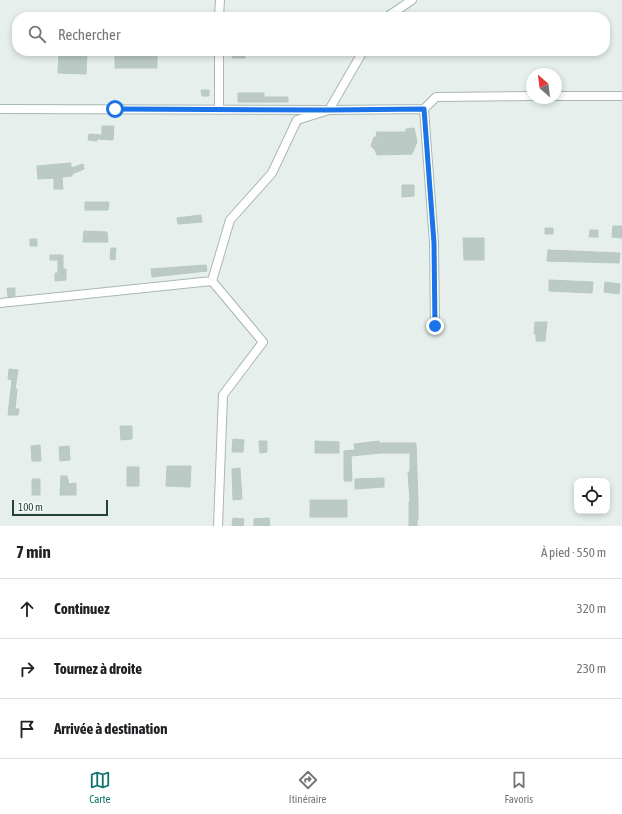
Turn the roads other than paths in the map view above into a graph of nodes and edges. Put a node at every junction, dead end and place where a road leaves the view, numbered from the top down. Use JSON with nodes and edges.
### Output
{"nodes":[{"id":1,"x":220,"y":0,"type":"edge"},
{"id":2,"x":412,"y":0,"type":"edge"},
{"id":3,"x":220,"y":12,"type":"edge"},
{"id":4,"x":394,"y":12,"type":"edge"},
{"id":5,"x":219,"y":56,"type":"edge"},
{"id":6,"x":360,"y":56,"type":"edge"},
{"id":7,"x":526,"y":96,"type":"edge"},
{"id":8,"x":562,"y":96,"type":"edge"},
{"id":9,"x":622,"y":96,"type":"edge"},
{"id":10,"x":0,"y":109,"type":"edge"},
{"id":11,"x":424,"y":109,"type":"junction"},
{"id":12,"x":219,"y":110,"type":"junction"},
{"id":13,"x":330,"y":110,"type":"junction"},
{"id":14,"x":212,"y":281,"type":"junction"},
{"id":15,"x":0,"y":303,"type":"edge"},
{"id":16,"x":435,"y":326,"type":"dead end"},
{"id":17,"x":218,"y":526,"type":"edge"}],
"edges":[{"from":1,"to":3,"type":"street"},
{"from":2,"to":4,"type":"street"},
{"from":5,"to":12,"type":"street"},
{"from":6,"to":13,"type":"street"},
{"from":7,"to":11,"type":"street"},
{"from":8,"to":9,"type":"street"},
{"from":10,"to":12,"type":"street"},
{"from":11,"to":13,"type":"street"},
{"from":11,"to":16,"type":"street"},
{"from":12,"to":13,"type":"street"},
{"from":13,"to":14,"type":"street"},
{"from":14,"to":15,"type":"street"},
{"from":14,"to":17,"type":"street"}]}
